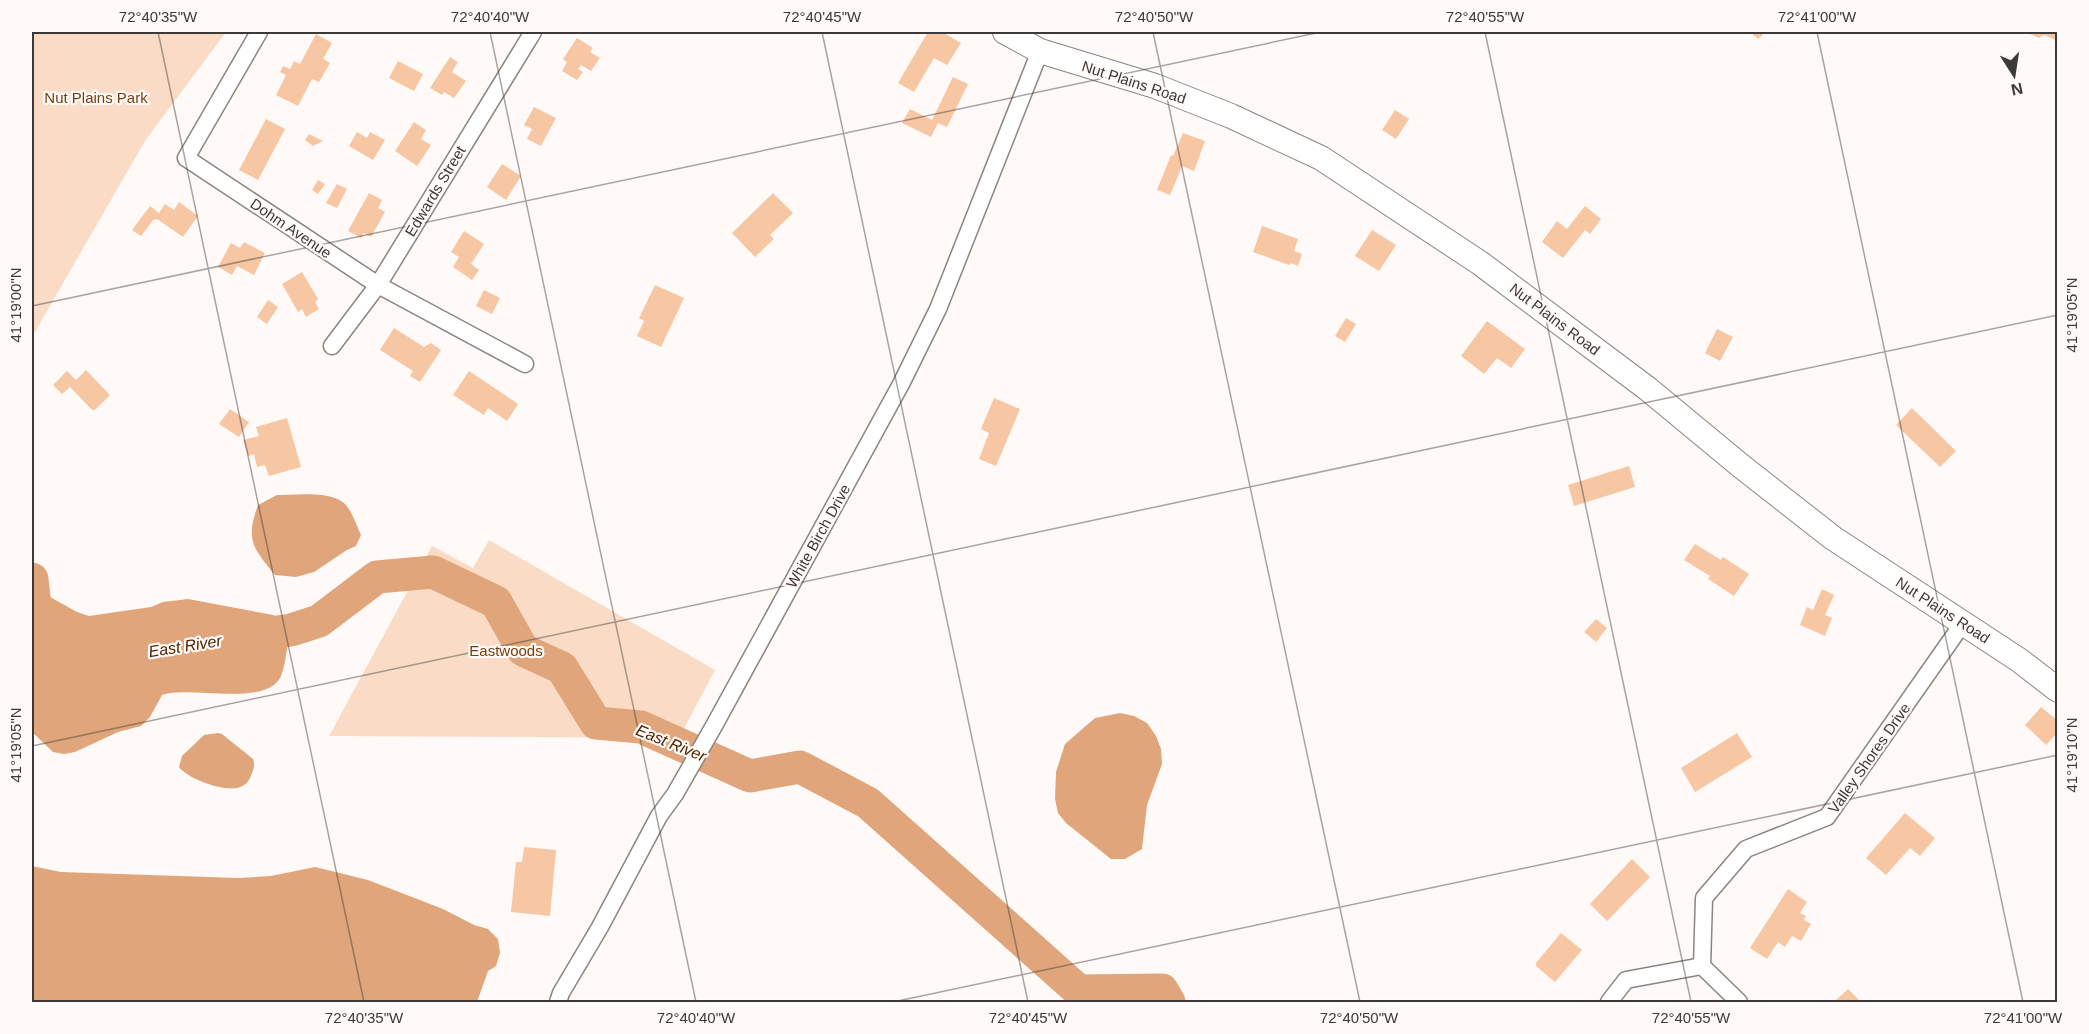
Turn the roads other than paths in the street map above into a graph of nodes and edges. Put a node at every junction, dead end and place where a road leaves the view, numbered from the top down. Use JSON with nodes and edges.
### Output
{"nodes":[{"id":1,"x":259,"y":32,"type":"edge"},
{"id":2,"x":533,"y":32,"type":"edge"},
{"id":3,"x":1005,"y":32,"type":"edge"},
{"id":4,"x":1040,"y":51,"type":"junction"},
{"id":5,"x":378,"y":285,"type":"junction"},
{"id":6,"x":332,"y":346,"type":"dead end"},
{"id":7,"x":525,"y":364,"type":"dead end"},
{"id":8,"x":1963,"y":623,"type":"junction"},
{"id":9,"x":2058,"y":690,"type":"edge"},
{"id":10,"x":1702,"y":966,"type":"junction"},
{"id":11,"x":558,"y":1002,"type":"edge"},
{"id":12,"x":1609,"y":1002,"type":"edge"},
{"id":13,"x":1739,"y":1002,"type":"edge"}],
"edges":[{"from":1,"to":5,"type":"street","name":"Dohm Avenue"},
{"from":2,"to":5,"type":"street","name":"Edwards Street"},
{"from":3,"to":4,"type":"street","name":"Nut Plains Road"},
{"from":4,"to":8,"type":"street","name":"Nut Plains Road"},
{"from":4,"to":11,"type":"street","name":"White Birch Drive"},
{"from":5,"to":6,"type":"street","name":"Edwards Street"},
{"from":5,"to":7,"type":"street","name":"Dohm Avenue"},
{"from":8,"to":9,"type":"street","name":"Nut Plains Road"},
{"from":8,"to":10,"type":"street","name":"Valley Shores Drive"},
{"from":10,"to":12,"type":"street"},
{"from":10,"to":13,"type":"street"}]}
